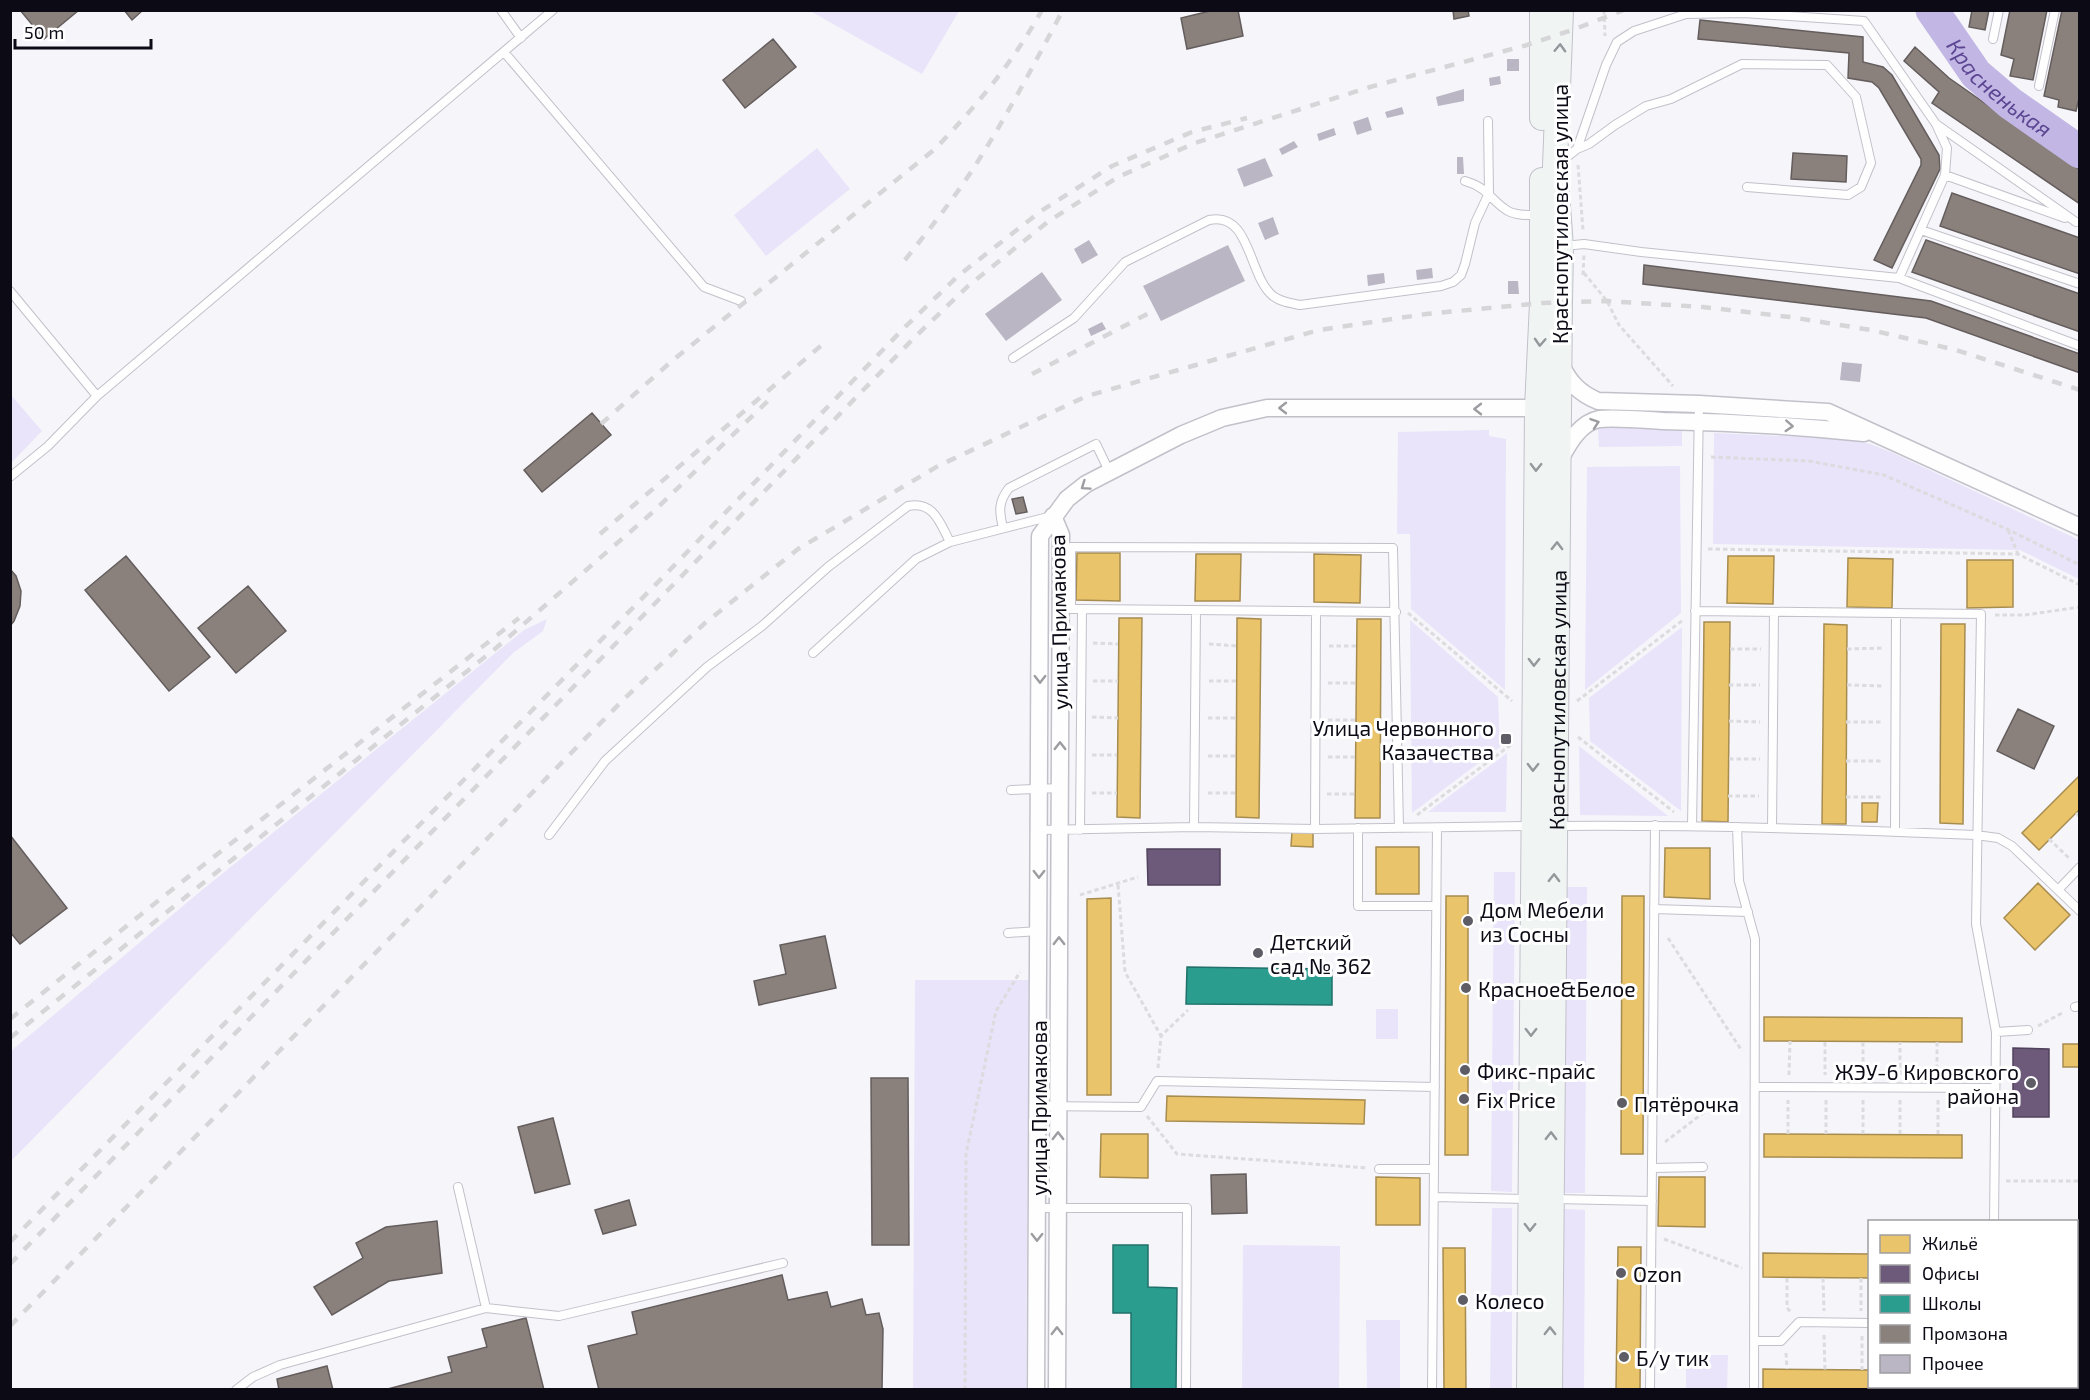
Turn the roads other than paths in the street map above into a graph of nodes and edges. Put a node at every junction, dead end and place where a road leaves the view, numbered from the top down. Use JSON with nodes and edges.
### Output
{"nodes":[{"id":1,"x":501,"y":10,"type":"edge"},
{"id":2,"x":554,"y":10,"type":"edge"},
{"id":3,"x":1542,"y":10,"type":"edge"},
{"id":4,"x":1561,"y":10,"type":"edge"},
{"id":5,"x":1859,"y":10,"type":"edge"},
{"id":6,"x":1999,"y":10,"type":"edge"},
{"id":7,"x":2055,"y":10,"type":"edge"},
{"id":8,"x":1747,"y":12,"type":"edge"},
{"id":9,"x":1864,"y":21,"type":"junction"},
{"id":10,"x":520,"y":38,"type":"junction"},
{"id":11,"x":1993,"y":39,"type":"dead end"},
{"id":12,"x":504,"y":52,"type":"junction"},
{"id":13,"x":2039,"y":87,"type":"dead end"},
{"id":14,"x":1488,"y":121,"type":"dead end"},
{"id":15,"x":1936,"y":124,"type":"junction"},
{"id":16,"x":1577,"y":148,"type":"junction"},
{"id":17,"x":1556,"y":166,"type":"junction"},
{"id":18,"x":1945,"y":175,"type":"junction"},
{"id":19,"x":1465,"y":181,"type":"dead end"},
{"id":20,"x":1748,"y":187,"type":"dead end"},
{"id":21,"x":1489,"y":193,"type":"junction"},
{"id":22,"x":1542,"y":215,"type":"junction"},
{"id":23,"x":2078,"y":222,"type":"edge"},
{"id":24,"x":1921,"y":230,"type":"junction"},
{"id":25,"x":1561,"y":247,"type":"junction"},
{"id":26,"x":1899,"y":279,"type":"junction"},
{"id":27,"x":2079,"y":284,"type":"edge"},
{"id":28,"x":10,"y":291,"type":"edge"},
{"id":29,"x":741,"y":301,"type":"dead end"},
{"id":30,"x":2079,"y":346,"type":"edge"},
{"id":31,"x":1013,"y":358,"type":"dead end"},
{"id":32,"x":1559,"y":362,"type":"junction"},
{"id":33,"x":97,"y":396,"type":"junction"},
{"id":34,"x":1699,"y":404,"type":"junction"},
{"id":35,"x":1537,"y":408,"type":"junction"},
{"id":36,"x":1699,"y":422,"type":"junction"},
{"id":37,"x":1878,"y":435,"type":"junction"},
{"id":38,"x":1558,"y":464,"type":"junction"},
{"id":39,"x":1109,"y":471,"type":"junction"},
{"id":40,"x":10,"y":477,"type":"edge"},
{"id":41,"x":1053,"y":516,"type":"junction"},
{"id":42,"x":2079,"y":527,"type":"edge"},
{"id":43,"x":1003,"y":528,"type":"junction"},
{"id":44,"x":950,"y":542,"type":"junction"},
{"id":45,"x":1082,"y":609,"type":"junction"},
{"id":46,"x":1196,"y":611,"type":"junction"},
{"id":47,"x":1695,"y":611,"type":"junction"},
{"id":48,"x":1316,"y":612,"type":"junction"},
{"id":49,"x":1396,"y":612,"type":"junction"},
{"id":50,"x":1774,"y":612,"type":"junction"},
{"id":51,"x":1896,"y":613,"type":"junction"},
{"id":52,"x":813,"y":653,"type":"dead end"},
{"id":53,"x":1039,"y":788,"type":"junction"},
{"id":54,"x":1060,"y":788,"type":"junction"},
{"id":55,"x":1011,"y":790,"type":"dead end"},
{"id":56,"x":1655,"y":825,"type":"junction"},
{"id":57,"x":1543,"y":826,"type":"junction"},
{"id":58,"x":1692,"y":826,"type":"junction"},
{"id":59,"x":1737,"y":827,"type":"junction"},
{"id":60,"x":1194,"y":828,"type":"junction"},
{"id":61,"x":1358,"y":828,"type":"junction"},
{"id":62,"x":1399,"y":828,"type":"junction"},
{"id":63,"x":1437,"y":828,"type":"junction"},
{"id":64,"x":1772,"y":828,"type":"junction"},
{"id":65,"x":1315,"y":829,"type":"junction"},
{"id":66,"x":1039,"y":830,"type":"junction"},
{"id":67,"x":1080,"y":830,"type":"junction"},
{"id":68,"x":1060,"y":831,"type":"junction"},
{"id":69,"x":1894,"y":832,"type":"junction"},
{"id":70,"x":549,"y":835,"type":"dead end"},
{"id":71,"x":1976,"y":835,"type":"junction"},
{"id":72,"x":2079,"y":868,"type":"edge"},
{"id":73,"x":2058,"y":890,"type":"junction"},
{"id":74,"x":1436,"y":906,"type":"junction"},
{"id":75,"x":2079,"y":911,"type":"edge"},
{"id":76,"x":1748,"y":912,"type":"junction"},
{"id":77,"x":1654,"y":913,"type":"junction"},
{"id":78,"x":1039,"y":931,"type":"junction"},
{"id":79,"x":1008,"y":933,"type":"dead end"},
{"id":80,"x":2028,"y":1030,"type":"road end"},
{"id":81,"x":1996,"y":1032,"type":"junction"},
{"id":82,"x":1434,"y":1087,"type":"junction"},
{"id":83,"x":1755,"y":1087,"type":"junction"},
{"id":84,"x":1995,"y":1088,"type":"junction"},
{"id":85,"x":1038,"y":1106,"type":"junction"},
{"id":86,"x":1058,"y":1106,"type":"junction"},
{"id":87,"x":1703,"y":1167,"type":"dead end"},
{"id":88,"x":1652,"y":1168,"type":"junction"},
{"id":89,"x":1377,"y":1169,"type":"road end"},
{"id":90,"x":1434,"y":1169,"type":"junction"},
{"id":91,"x":458,"y":1187,"type":"dead end"},
{"id":92,"x":1434,"y":1197,"type":"junction"},
{"id":93,"x":1540,"y":1199,"type":"junction"},
{"id":94,"x":1652,"y":1201,"type":"junction"},
{"id":95,"x":1037,"y":1208,"type":"junction"},
{"id":96,"x":1058,"y":1208,"type":"junction"},
{"id":97,"x":1994,"y":1220,"type":"edge"},
{"id":98,"x":783,"y":1263,"type":"dead end"},
{"id":99,"x":486,"y":1308,"type":"junction"},
{"id":100,"x":1868,"y":1323,"type":"edge"},
{"id":101,"x":1755,"y":1341,"type":"junction"},
{"id":102,"x":236,"y":1389,"type":"edge"},
{"id":103,"x":1036,"y":1389,"type":"edge"},
{"id":104,"x":1057,"y":1389,"type":"edge"},
{"id":105,"x":1186,"y":1389,"type":"edge"},
{"id":106,"x":1432,"y":1389,"type":"edge"},
{"id":107,"x":1528,"y":1389,"type":"edge"},
{"id":108,"x":1550,"y":1389,"type":"edge"},
{"id":109,"x":1650,"y":1389,"type":"edge"},
{"id":110,"x":1754,"y":1389,"type":"edge"}],
"edges":[{"from":1,"to":10,"type":"lane"},
{"from":2,"to":10,"type":"lane"},
{"from":3,"to":22,"type":"main road","name":"Краснопутиловская улица"},
{"from":17,"to":4,"type":"main road","name":"Краснопутиловская улица","one_way":true},
{"from":5,"to":9,"type":"lane"},
{"from":6,"to":11,"type":"lane"},
{"from":7,"to":13,"type":"lane"},
{"from":8,"to":9,"type":"lane"},
{"from":8,"to":16,"type":"lane"},
{"from":9,"to":15,"type":"lane"},
{"from":10,"to":12,"type":"lane"},
{"from":12,"to":29,"type":"lane"},
{"from":12,"to":33,"type":"lane"},
{"from":14,"to":21,"type":"lane"},
{"from":15,"to":18,"type":"lane"},
{"from":15,"to":23,"type":"lane"},
{"from":16,"to":17,"type":"lane"},
{"from":16,"to":20,"type":"lane"},
{"from":17,"to":25,"type":"main road","name":"Краснопутиловская улица"},
{"from":18,"to":23,"type":"lane"},
{"from":18,"to":24,"type":"lane"},
{"from":19,"to":21,"type":"lane"},
{"from":21,"to":22,"type":"lane"},
{"from":21,"to":31,"type":"lane"},
{"from":22,"to":35,"type":"main road","name":"Краснопутиловская улица","one_way":true},
{"from":24,"to":26,"type":"lane"},
{"from":24,"to":27,"type":"lane"},
{"from":25,"to":26,"type":"lane"},
{"from":25,"to":32,"type":"main road","name":"Краснопутиловская улица"},
{"from":26,"to":30,"type":"lane"},
{"from":28,"to":33,"type":"lane"},
{"from":32,"to":34,"type":"street"},
{"from":32,"to":38,"type":"main road","name":"Краснопутиловская улица"},
{"from":33,"to":40,"type":"lane"},
{"from":34,"to":36,"type":"lane"},
{"from":34,"to":37,"type":"street"},
{"from":35,"to":39,"type":"street","one_way":true},
{"from":35,"to":57,"type":"main road","name":"Краснопутиловская улица","one_way":true},
{"from":36,"to":37,"type":"street","one_way":true},
{"from":38,"to":36,"type":"street","one_way":true},
{"from":36,"to":47,"type":"lane"},
{"from":37,"to":42,"type":"street"},
{"from":57,"to":38,"type":"main road","name":"Краснопутиловская улица","one_way":true},
{"from":39,"to":41,"type":"street","one_way":true},
{"from":39,"to":43,"type":"lane"},
{"from":41,"to":43,"type":"lane"},
{"from":41,"to":53,"type":"street","name":"улица Примакова","one_way":true},
{"from":54,"to":41,"type":"street","name":"улица Примакова","one_way":true},
{"from":43,"to":44,"type":"lane"},
{"from":44,"to":52,"type":"lane"},
{"from":44,"to":70,"type":"lane"},
{"from":45,"to":46,"type":"lane"},
{"from":45,"to":49,"type":"lane"},
{"from":45,"to":67,"type":"lane"},
{"from":46,"to":48,"type":"lane"},
{"from":46,"to":60,"type":"lane"},
{"from":47,"to":50,"type":"lane"},
{"from":47,"to":58,"type":"lane"},
{"from":48,"to":49,"type":"lane"},
{"from":48,"to":65,"type":"lane"},
{"from":49,"to":62,"type":"lane"},
{"from":50,"to":51,"type":"lane"},
{"from":50,"to":64,"type":"lane"},
{"from":51,"to":69,"type":"lane"},
{"from":51,"to":71,"type":"lane"},
{"from":53,"to":54,"type":"lane"},
{"from":53,"to":55,"type":"lane"},
{"from":53,"to":66,"type":"street","name":"улица Примакова"},
{"from":54,"to":68,"type":"street","name":"улица Примакова"},
{"from":56,"to":57,"type":"lane"},
{"from":56,"to":58,"type":"lane"},
{"from":56,"to":77,"type":"lane"},
{"from":57,"to":63,"type":"lane"},
{"from":57,"to":93,"type":"main road","name":"Краснопутиловская улица"},
{"from":58,"to":59,"type":"lane"},
{"from":59,"to":64,"type":"lane"},
{"from":59,"to":76,"type":"lane"},
{"from":60,"to":65,"type":"lane"},
{"from":60,"to":67,"type":"lane"},
{"from":61,"to":62,"type":"lane"},
{"from":61,"to":65,"type":"lane"},
{"from":61,"to":74,"type":"lane"},
{"from":62,"to":63,"type":"lane"},
{"from":63,"to":74,"type":"lane"},
{"from":64,"to":69,"type":"lane"},
{"from":66,"to":68,"type":"lane"},
{"from":66,"to":78,"type":"street","name":"улица Примакова","one_way":true},
{"from":67,"to":68,"type":"lane"},
{"from":86,"to":68,"type":"street","name":"улица Примакова","one_way":true},
{"from":69,"to":71,"type":"lane"},
{"from":71,"to":73,"type":"lane"},
{"from":71,"to":81,"type":"lane"},
{"from":72,"to":73,"type":"lane"},
{"from":73,"to":75,"type":"lane"},
{"from":74,"to":82,"type":"lane"},
{"from":76,"to":77,"type":"lane"},
{"from":76,"to":83,"type":"lane"},
{"from":77,"to":88,"type":"lane"},
{"from":78,"to":79,"type":"lane"},
{"from":78,"to":85,"type":"street","name":"улица Примакова"},
{"from":80,"to":81,"type":"lane"},
{"from":81,"to":84,"type":"lane"},
{"from":82,"to":86,"type":"lane"},
{"from":82,"to":90,"type":"lane"},
{"from":83,"to":84,"type":"lane"},
{"from":83,"to":101,"type":"lane"},
{"from":84,"to":97,"type":"lane"},
{"from":85,"to":86,"type":"lane"},
{"from":85,"to":95,"type":"street","name":"улица Примакова"},
{"from":96,"to":86,"type":"street","name":"улица Примакова","one_way":true},
{"from":87,"to":88,"type":"lane"},
{"from":88,"to":94,"type":"lane"},
{"from":89,"to":90,"type":"lane"},
{"from":90,"to":92,"type":"lane"},
{"from":91,"to":99,"type":"lane"},
{"from":92,"to":93,"type":"lane"},
{"from":92,"to":106,"type":"lane"},
{"from":93,"to":94,"type":"lane"},
{"from":93,"to":107,"type":"main road","name":"Краснопутиловская улица","one_way":true},
{"from":108,"to":93,"type":"main road","name":"Краснопутиловская улица","one_way":true},
{"from":94,"to":109,"type":"lane"},
{"from":95,"to":96,"type":"lane"},
{"from":95,"to":103,"type":"street","name":"улица Примакова","one_way":true},
{"from":104,"to":96,"type":"street","name":"улица Примакова","one_way":true},
{"from":96,"to":105,"type":"lane"},
{"from":98,"to":99,"type":"lane"},
{"from":99,"to":102,"type":"lane"},
{"from":100,"to":101,"type":"lane"},
{"from":101,"to":110,"type":"lane"}]}
